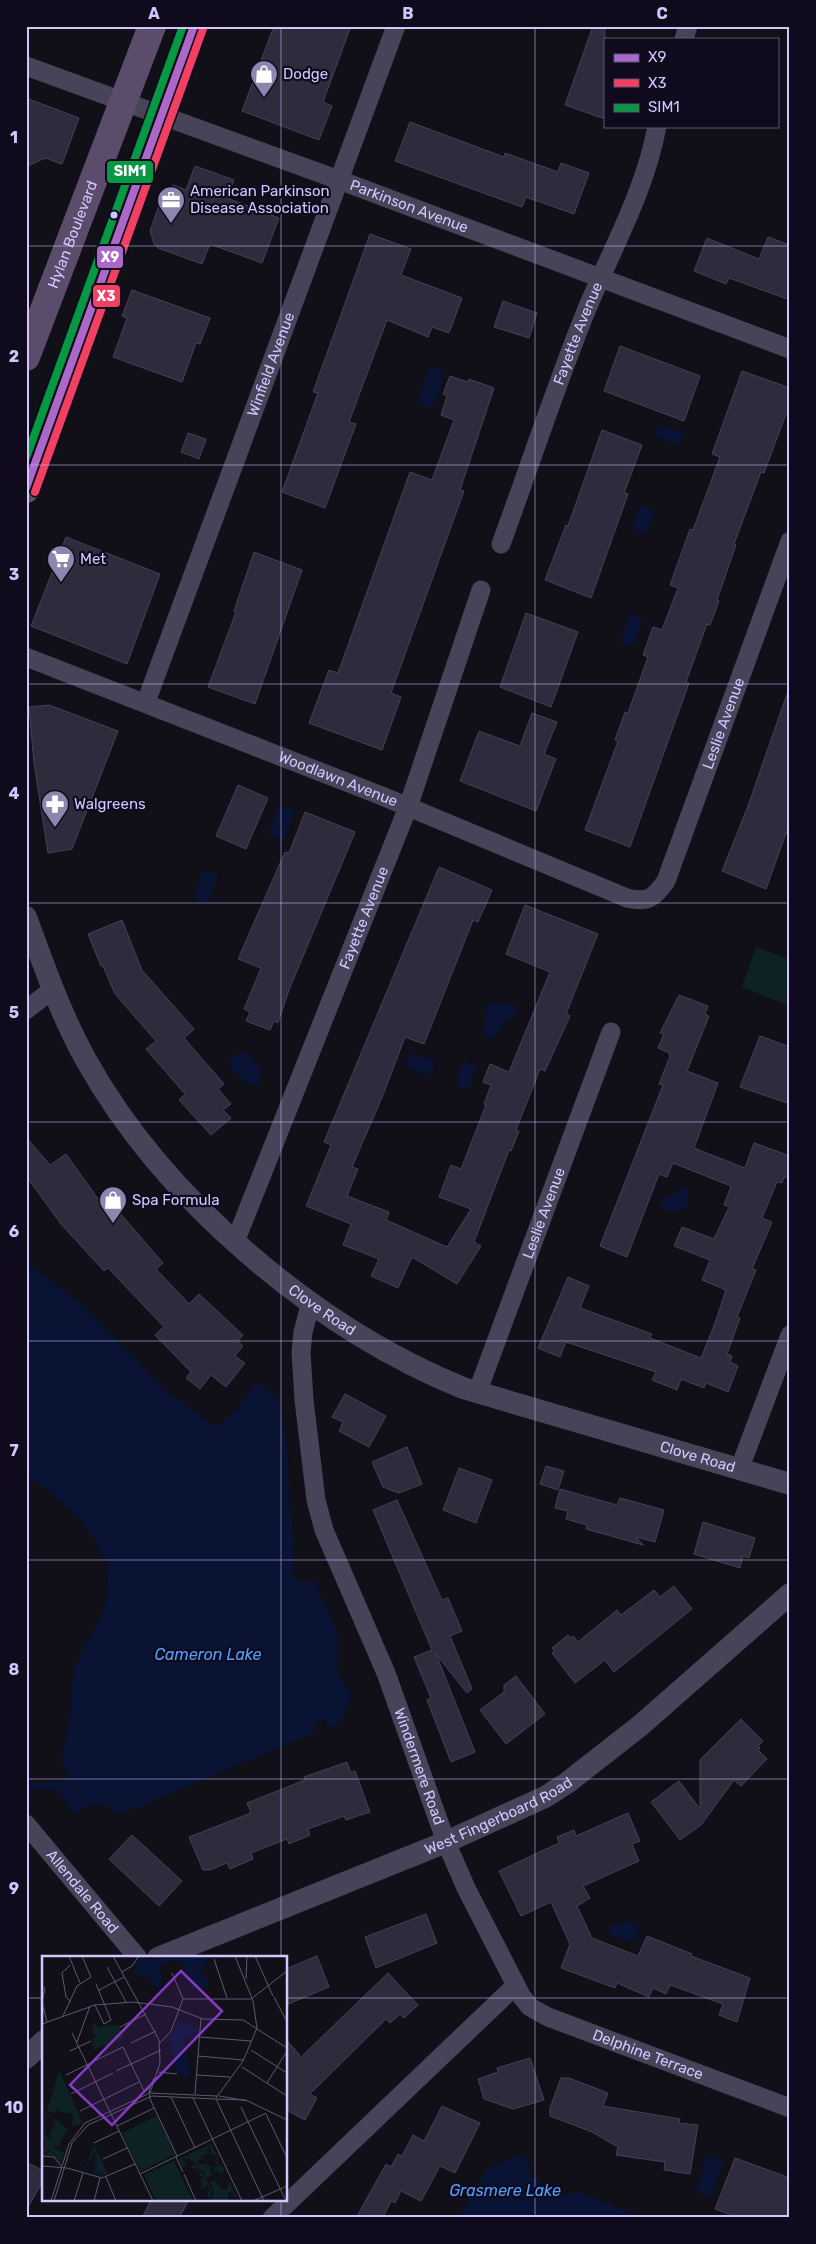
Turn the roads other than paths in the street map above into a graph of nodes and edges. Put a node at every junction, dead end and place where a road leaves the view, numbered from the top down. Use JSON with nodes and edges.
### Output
{"nodes":[{"id":1,"x":152,"y":26,"type":"edge"},
{"id":2,"x":194,"y":26,"type":"edge"},
{"id":3,"x":396,"y":26,"type":"edge"},
{"id":4,"x":688,"y":26,"type":"edge"},
{"id":5,"x":684,"y":38,"type":"edge"},
{"id":6,"x":26,"y":66,"type":"edge"},
{"id":7,"x":123,"y":102,"type":"junction"},
{"id":8,"x":160,"y":115,"type":"junction"},
{"id":9,"x":657,"y":128,"type":"edge"},
{"id":10,"x":339,"y":180,"type":"junction"},
{"id":11,"x":601,"y":278,"type":"junction"},
{"id":12,"x":790,"y":349,"type":"edge"},
{"id":13,"x":26,"y":358,"type":"edge"},
{"id":14,"x":26,"y":489,"type":"edge"},
{"id":15,"x":790,"y":541,"type":"edge"},
{"id":16,"x":501,"y":544,"type":"dead end"},
{"id":17,"x":482,"y":590,"type":"dead end"},
{"id":18,"x":26,"y":657,"type":"edge"},
{"id":19,"x":146,"y":702,"type":"junction"},
{"id":20,"x":408,"y":807,"type":"junction"},
{"id":21,"x":648,"y":900,"type":"joint"},
{"id":22,"x":26,"y":918,"type":"edge"},
{"id":23,"x":52,"y":990,"type":"junction"},
{"id":24,"x":26,"y":1010,"type":"edge"},
{"id":25,"x":611,"y":1032,"type":"dead end"},
{"id":26,"x":235,"y":1242,"type":"junction"},
{"id":27,"x":311,"y":1302,"type":"junction"},
{"id":28,"x":790,"y":1335,"type":"edge"},
{"id":29,"x":477,"y":1393,"type":"junction"},
{"id":30,"x":740,"y":1470,"type":"junction"},
{"id":31,"x":790,"y":1484,"type":"edge"},
{"id":32,"x":790,"y":1594,"type":"edge"},
{"id":33,"x":26,"y":1824,"type":"edge"},
{"id":34,"x":446,"y":1842,"type":"junction"},
{"id":35,"x":136,"y":1956,"type":"edge"},
{"id":36,"x":163,"y":1956,"type":"edge"},
{"id":37,"x":515,"y":1986,"type":"junction"},
{"id":38,"x":42,"y":2043,"type":"edge"},
{"id":39,"x":26,"y":2058,"type":"edge"},
{"id":40,"x":790,"y":2108,"type":"edge"},
{"id":41,"x":272,"y":2218,"type":"edge"}],
"edges":[{"from":1,"to":7,"type":"main road","name":"Hylan Boulevard"},
{"from":2,"to":8,"type":"main road"},
{"from":3,"to":10,"type":"street","name":"Winfield Avenue"},
{"from":4,"to":5,"type":"street"},
{"from":6,"to":7,"type":"street","name":"Parkinson Avenue"},
{"from":7,"to":8,"type":"street","name":"Parkinson Avenue"},
{"from":7,"to":13,"type":"main road","name":"Hylan Boulevard"},
{"from":8,"to":10,"type":"street","name":"Parkinson Avenue"},
{"from":8,"to":14,"type":"main road"},
{"from":9,"to":11,"type":"street","name":"Fayette Avenue"},
{"from":10,"to":11,"type":"street","name":"Parkinson Avenue"},
{"from":10,"to":19,"type":"street","name":"Winfield Avenue"},
{"from":11,"to":12,"type":"street","name":"Parkinson Avenue"},
{"from":11,"to":16,"type":"street","name":"Fayette Avenue"},
{"from":15,"to":21,"type":"street","name":"Leslie Avenue"},
{"from":17,"to":20,"type":"street","name":"Fayette Avenue"},
{"from":18,"to":19,"type":"street","name":"Woodlawn Avenue"},
{"from":19,"to":20,"type":"street","name":"Woodlawn Avenue"},
{"from":20,"to":21,"type":"street","name":"Woodlawn Avenue"},
{"from":20,"to":26,"type":"street","name":"Fayette Avenue"},
{"from":22,"to":23,"type":"street","name":"Clove Road"},
{"from":23,"to":24,"type":"street"},
{"from":23,"to":26,"type":"street","name":"Clove Road"},
{"from":25,"to":29,"type":"street","name":"Leslie Avenue"},
{"from":26,"to":27,"type":"street","name":"Clove Road"},
{"from":27,"to":29,"type":"street","name":"Clove Road"},
{"from":27,"to":34,"type":"street","name":"Windermere Road"},
{"from":28,"to":30,"type":"street"},
{"from":29,"to":30,"type":"street","name":"Clove Road"},
{"from":30,"to":31,"type":"street","name":"Clove Road"},
{"from":32,"to":34,"type":"street","name":"West Fingerboard Road"},
{"from":33,"to":35,"type":"street","name":"Allendale Road"},
{"from":34,"to":36,"type":"street","name":"West Fingerboard Road"},
{"from":34,"to":37,"type":"street","name":"Windermere Road"},
{"from":37,"to":40,"type":"street","name":"Delphine Terrace"},
{"from":37,"to":41,"type":"street"},
{"from":38,"to":39,"type":"street"}]}
